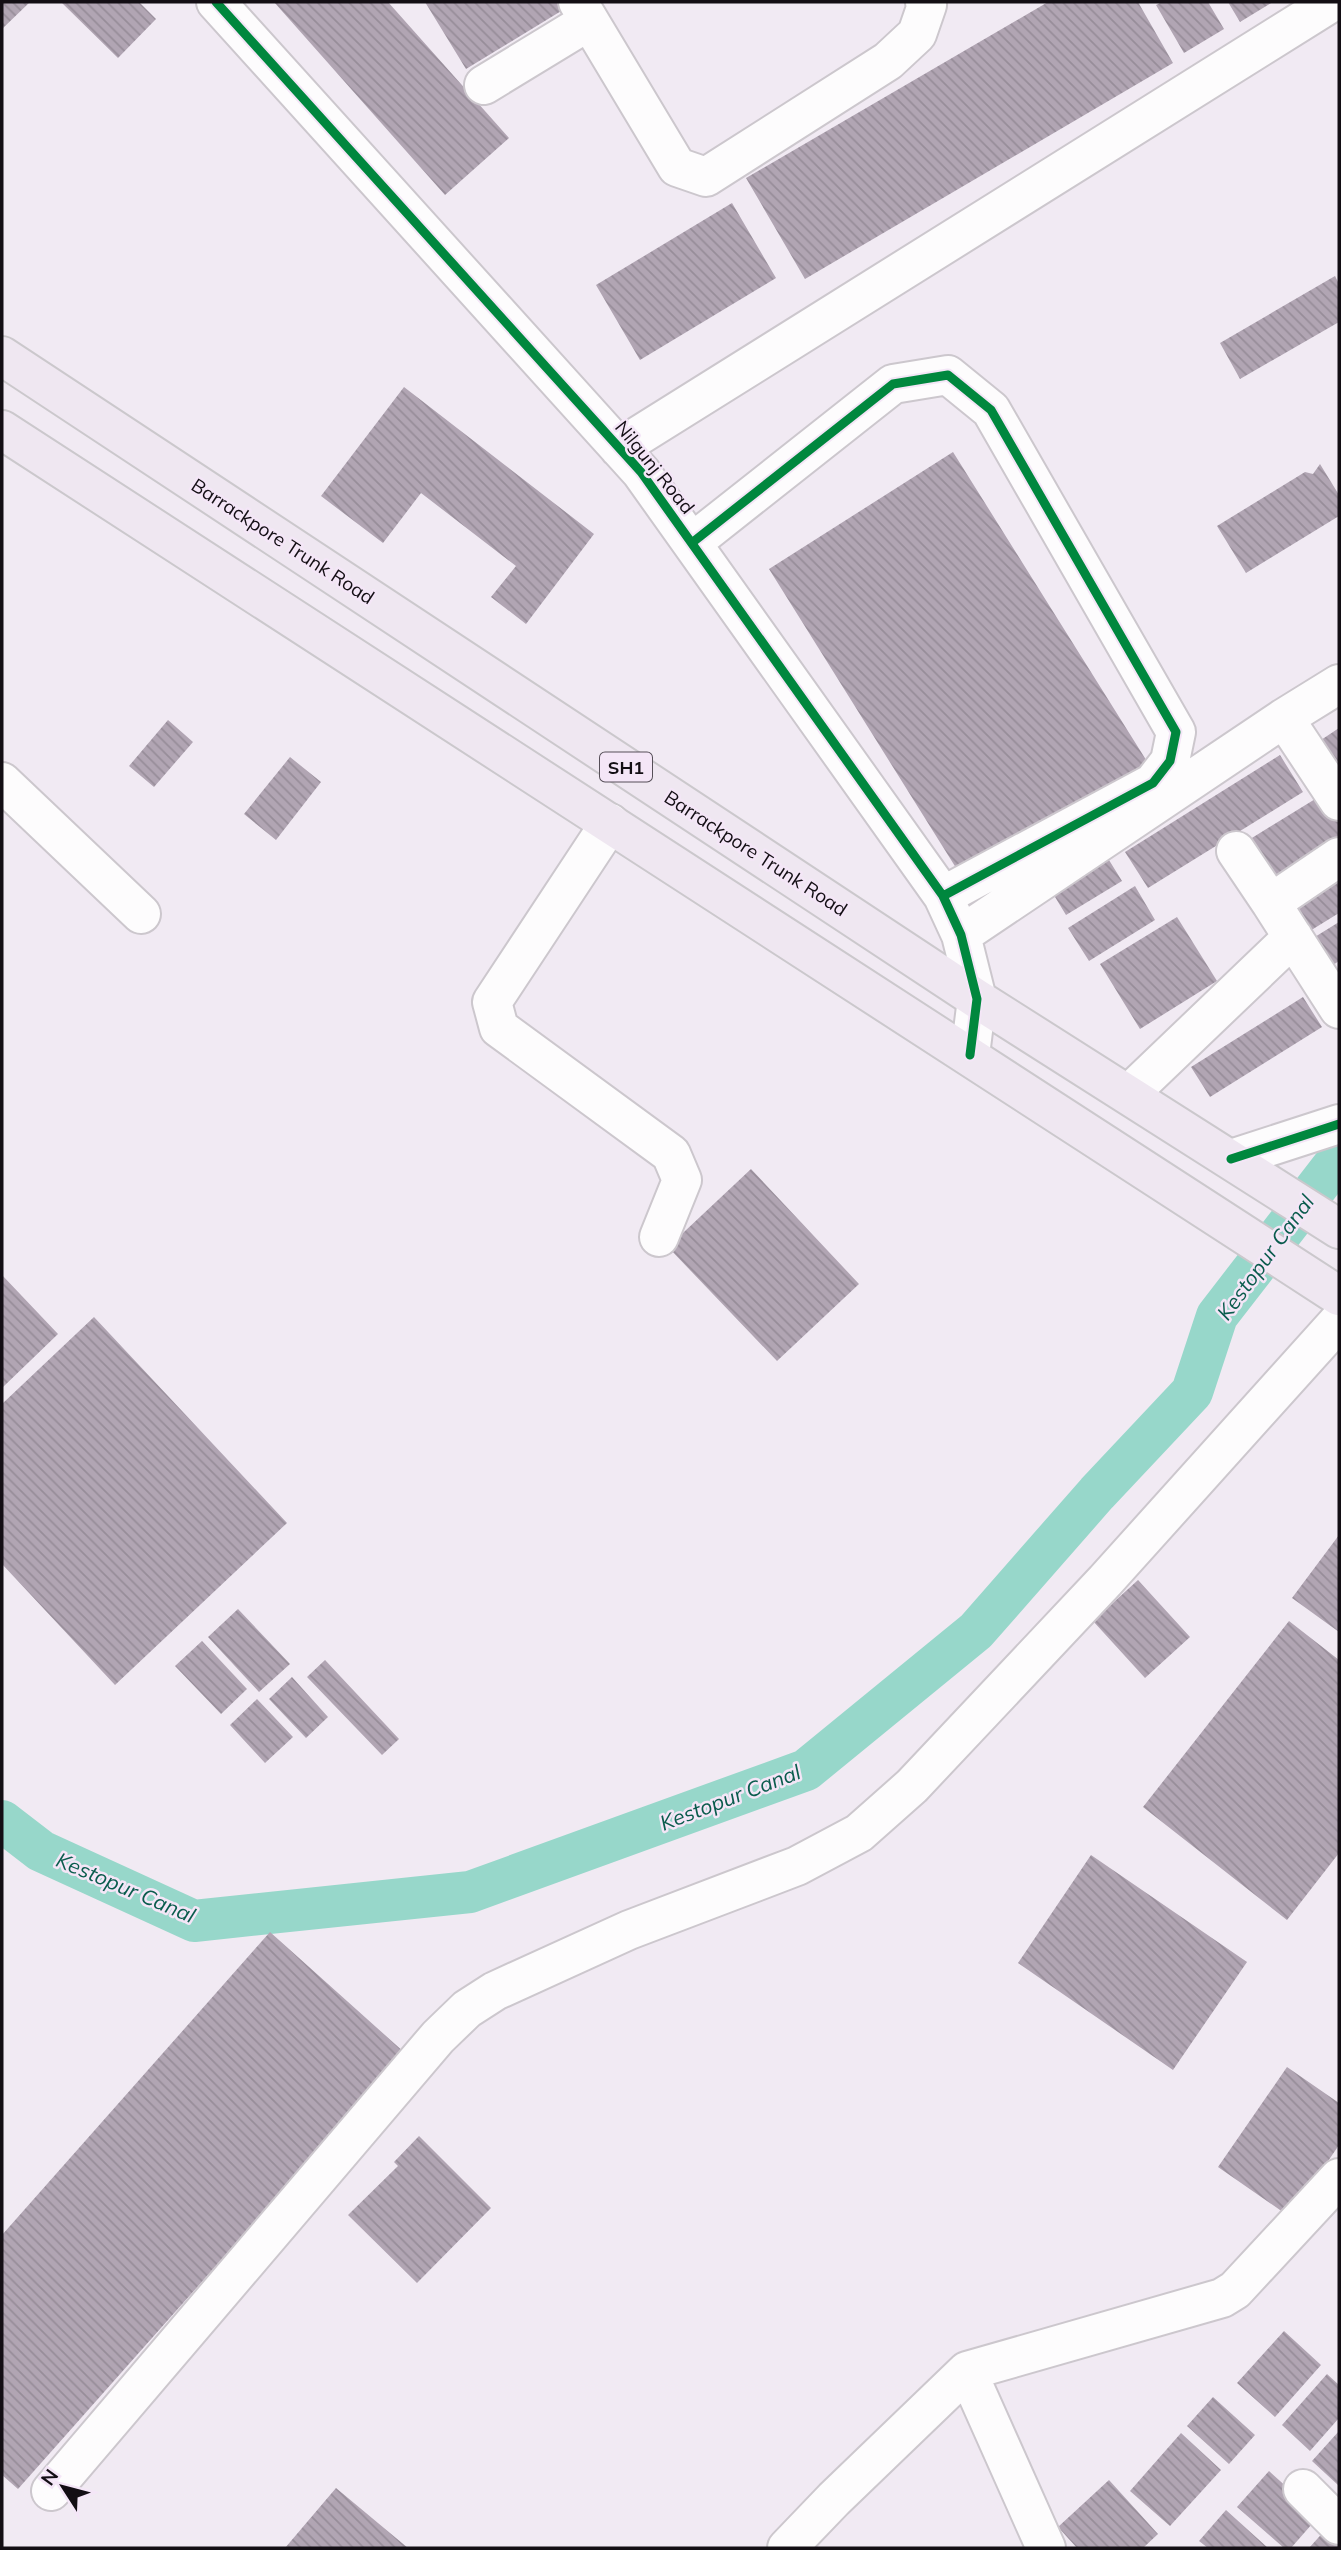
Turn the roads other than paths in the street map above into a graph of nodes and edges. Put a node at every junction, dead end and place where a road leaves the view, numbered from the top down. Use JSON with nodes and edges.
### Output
{"nodes":[{"id":1,"x":216,"y":2,"type":"edge"},
{"id":2,"x":1332,"y":2,"type":"edge"},
{"id":3,"x":927,"y":3,"type":"edge"},
{"id":4,"x":584,"y":11,"type":"edge"},
{"id":5,"x":484,"y":85,"type":"dead end"},
{"id":6,"x":2,"y":356,"type":"edge"},
{"id":7,"x":3,"y":434,"type":"edge"},
{"id":8,"x":619,"y":448,"type":"junction"},
{"id":9,"x":693,"y":542,"type":"junction"},
{"id":10,"x":1339,"y":684,"type":"edge"},
{"id":11,"x":1284,"y":718,"type":"junction"},
{"id":12,"x":2,"y":782,"type":"edge"},
{"id":13,"x":1339,"y":801,"type":"edge"},
{"id":14,"x":610,"y":823,"type":"junction"},
{"id":15,"x":1236,"y":851,"type":"dead end"},
{"id":16,"x":1339,"y":857,"type":"edge"},
{"id":17,"x":943,"y":896,"type":"junction"},
{"id":18,"x":1271,"y":903,"type":"junction"},
{"id":19,"x":141,"y":914,"type":"dead end"},
{"id":20,"x":961,"y":935,"type":"junction"},
{"id":21,"x":1293,"y":937,"type":"junction"},
{"id":22,"x":977,"y":999,"type":"junction"},
{"id":23,"x":1339,"y":1009,"type":"edge"},
{"id":24,"x":970,"y":1055,"type":"junction"},
{"id":25,"x":1129,"y":1094,"type":"junction"},
{"id":26,"x":1339,"y":1124,"type":"edge"},
{"id":27,"x":1242,"y":1166,"type":"junction"},
{"id":28,"x":1339,"y":1229,"type":"edge"},
{"id":29,"x":659,"y":1237,"type":"dead end"},
{"id":30,"x":1339,"y":1296,"type":"edge"},
{"id":31,"x":1339,"y":1321,"type":"edge"},
{"id":32,"x":1339,"y":2178,"type":"edge"},
{"id":33,"x":967,"y":2371,"type":"junction"},
{"id":34,"x":1303,"y":2489,"type":"dead end"},
{"id":35,"x":51,"y":2491,"type":"dead end"},
{"id":36,"x":1339,"y":2525,"type":"edge"},
{"id":37,"x":787,"y":2548,"type":"edge"},
{"id":38,"x":1046,"y":2548,"type":"edge"}],
"edges":[{"from":1,"to":8,"type":"street","name":"Nilgunj Road"},
{"from":2,"to":8,"type":"street"},
{"from":3,"to":4,"type":"street"},
{"from":4,"to":5,"type":"street"},
{"from":6,"to":22,"type":"main road","name":"Barrackpore Trunk Road","number":"SH1"},
{"from":7,"to":14,"type":"main road"},
{"from":8,"to":9,"type":"street","name":"Nilgunj Road"},
{"from":9,"to":17,"type":"street","name":"Nilgunj Road"},
{"from":9,"to":17,"type":"street"},
{"from":10,"to":11,"type":"street"},
{"from":11,"to":13,"type":"street"},
{"from":11,"to":20,"type":"street"},
{"from":12,"to":19,"type":"street"},
{"from":14,"to":24,"type":"main road"},
{"from":14,"to":29,"type":"street"},
{"from":15,"to":18,"type":"street"},
{"from":16,"to":18,"type":"street"},
{"from":17,"to":20,"type":"street","name":"Nilgunj Road"},
{"from":18,"to":21,"type":"street"},
{"from":20,"to":22,"type":"street","name":"Nilgunj Road"},
{"from":21,"to":23,"type":"street"},
{"from":21,"to":25,"type":"street"},
{"from":22,"to":24,"type":"street","name":"Nilgunj Road"},
{"from":22,"to":25,"type":"main road","name":"Barrackpore Trunk Road","number":"SH1"},
{"from":24,"to":30,"type":"main road"},
{"from":25,"to":27,"type":"main road","name":"Barrackpore Trunk Road","number":"SH1"},
{"from":26,"to":27,"type":"street"},
{"from":27,"to":28,"type":"main road","name":"Barrackpore Trunk Road","number":"SH1"},
{"from":31,"to":35,"type":"street"},
{"from":32,"to":33,"type":"street"},
{"from":33,"to":37,"type":"street"},
{"from":33,"to":38,"type":"street"},
{"from":34,"to":36,"type":"street"}]}
